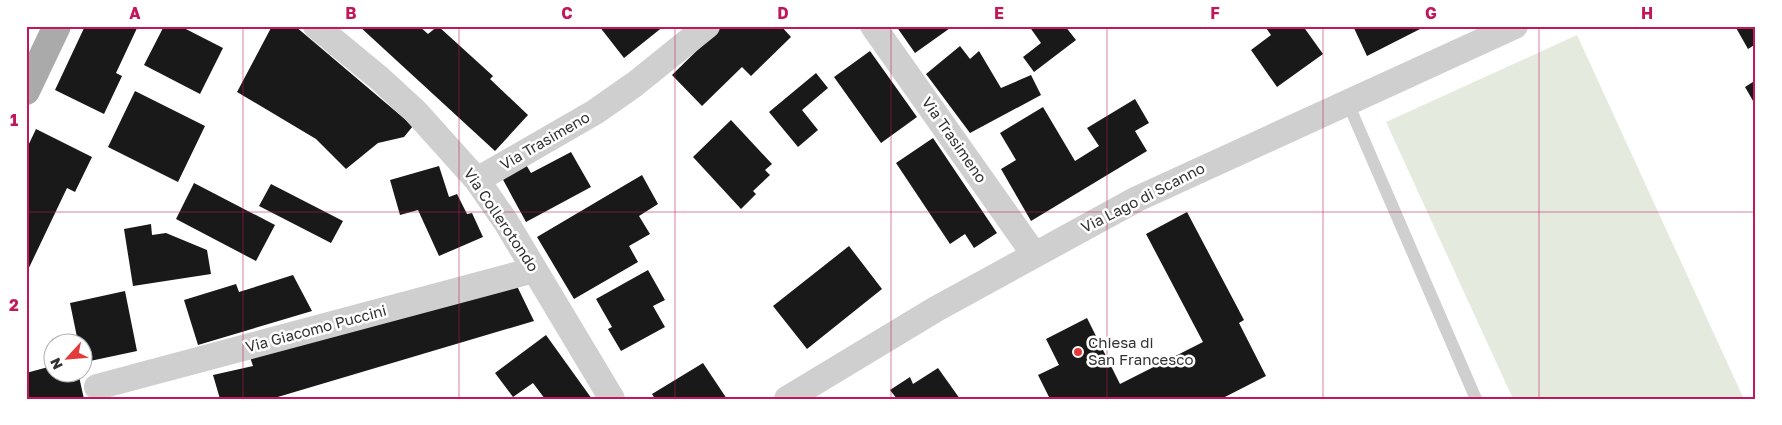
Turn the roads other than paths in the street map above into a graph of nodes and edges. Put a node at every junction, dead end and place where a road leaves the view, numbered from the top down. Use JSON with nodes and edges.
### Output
{"nodes":[{"id":1,"x":57,"y":26,"type":"edge"},
{"id":2,"x":316,"y":26,"type":"edge"},
{"id":3,"x":873,"y":26,"type":"edge"},
{"id":4,"x":1515,"y":26,"type":"edge"},
{"id":5,"x":702,"y":28,"type":"edge"},
{"id":6,"x":1477,"y":34,"type":"edge"},
{"id":7,"x":26,"y":91,"type":"edge"},
{"id":8,"x":1347,"y":101,"type":"junction"},
{"id":9,"x":477,"y":180,"type":"junction"},
{"id":10,"x":1034,"y":254,"type":"junction"},
{"id":11,"x":534,"y":270,"type":"junction"},
{"id":12,"x":97,"y":388,"type":"dead end"},
{"id":13,"x":612,"y":399,"type":"edge"},
{"id":14,"x":787,"y":399,"type":"edge"},
{"id":15,"x":1476,"y":399,"type":"edge"}],
"edges":[{"from":1,"to":7,"type":"main road"},
{"from":2,"to":9,"type":"street","name":"Via Collerotondo"},
{"from":3,"to":10,"type":"street","name":"Via Trasimeno"},
{"from":4,"to":6,"type":"street","name":"Via Lago di Scanno"},
{"from":5,"to":9,"type":"street","name":"Via Trasimeno"},
{"from":6,"to":8,"type":"street","name":"Via Lago di Scanno"},
{"from":8,"to":10,"type":"street","name":"Via Lago di Scanno"},
{"from":8,"to":15,"type":"lane"},
{"from":9,"to":11,"type":"street","name":"Via Collerotondo"},
{"from":10,"to":14,"type":"street","name":"Via Lago di Scanno"},
{"from":11,"to":12,"type":"street","name":"Via Giacomo Puccini"},
{"from":11,"to":13,"type":"street","name":"Via Collerotondo"}]}
